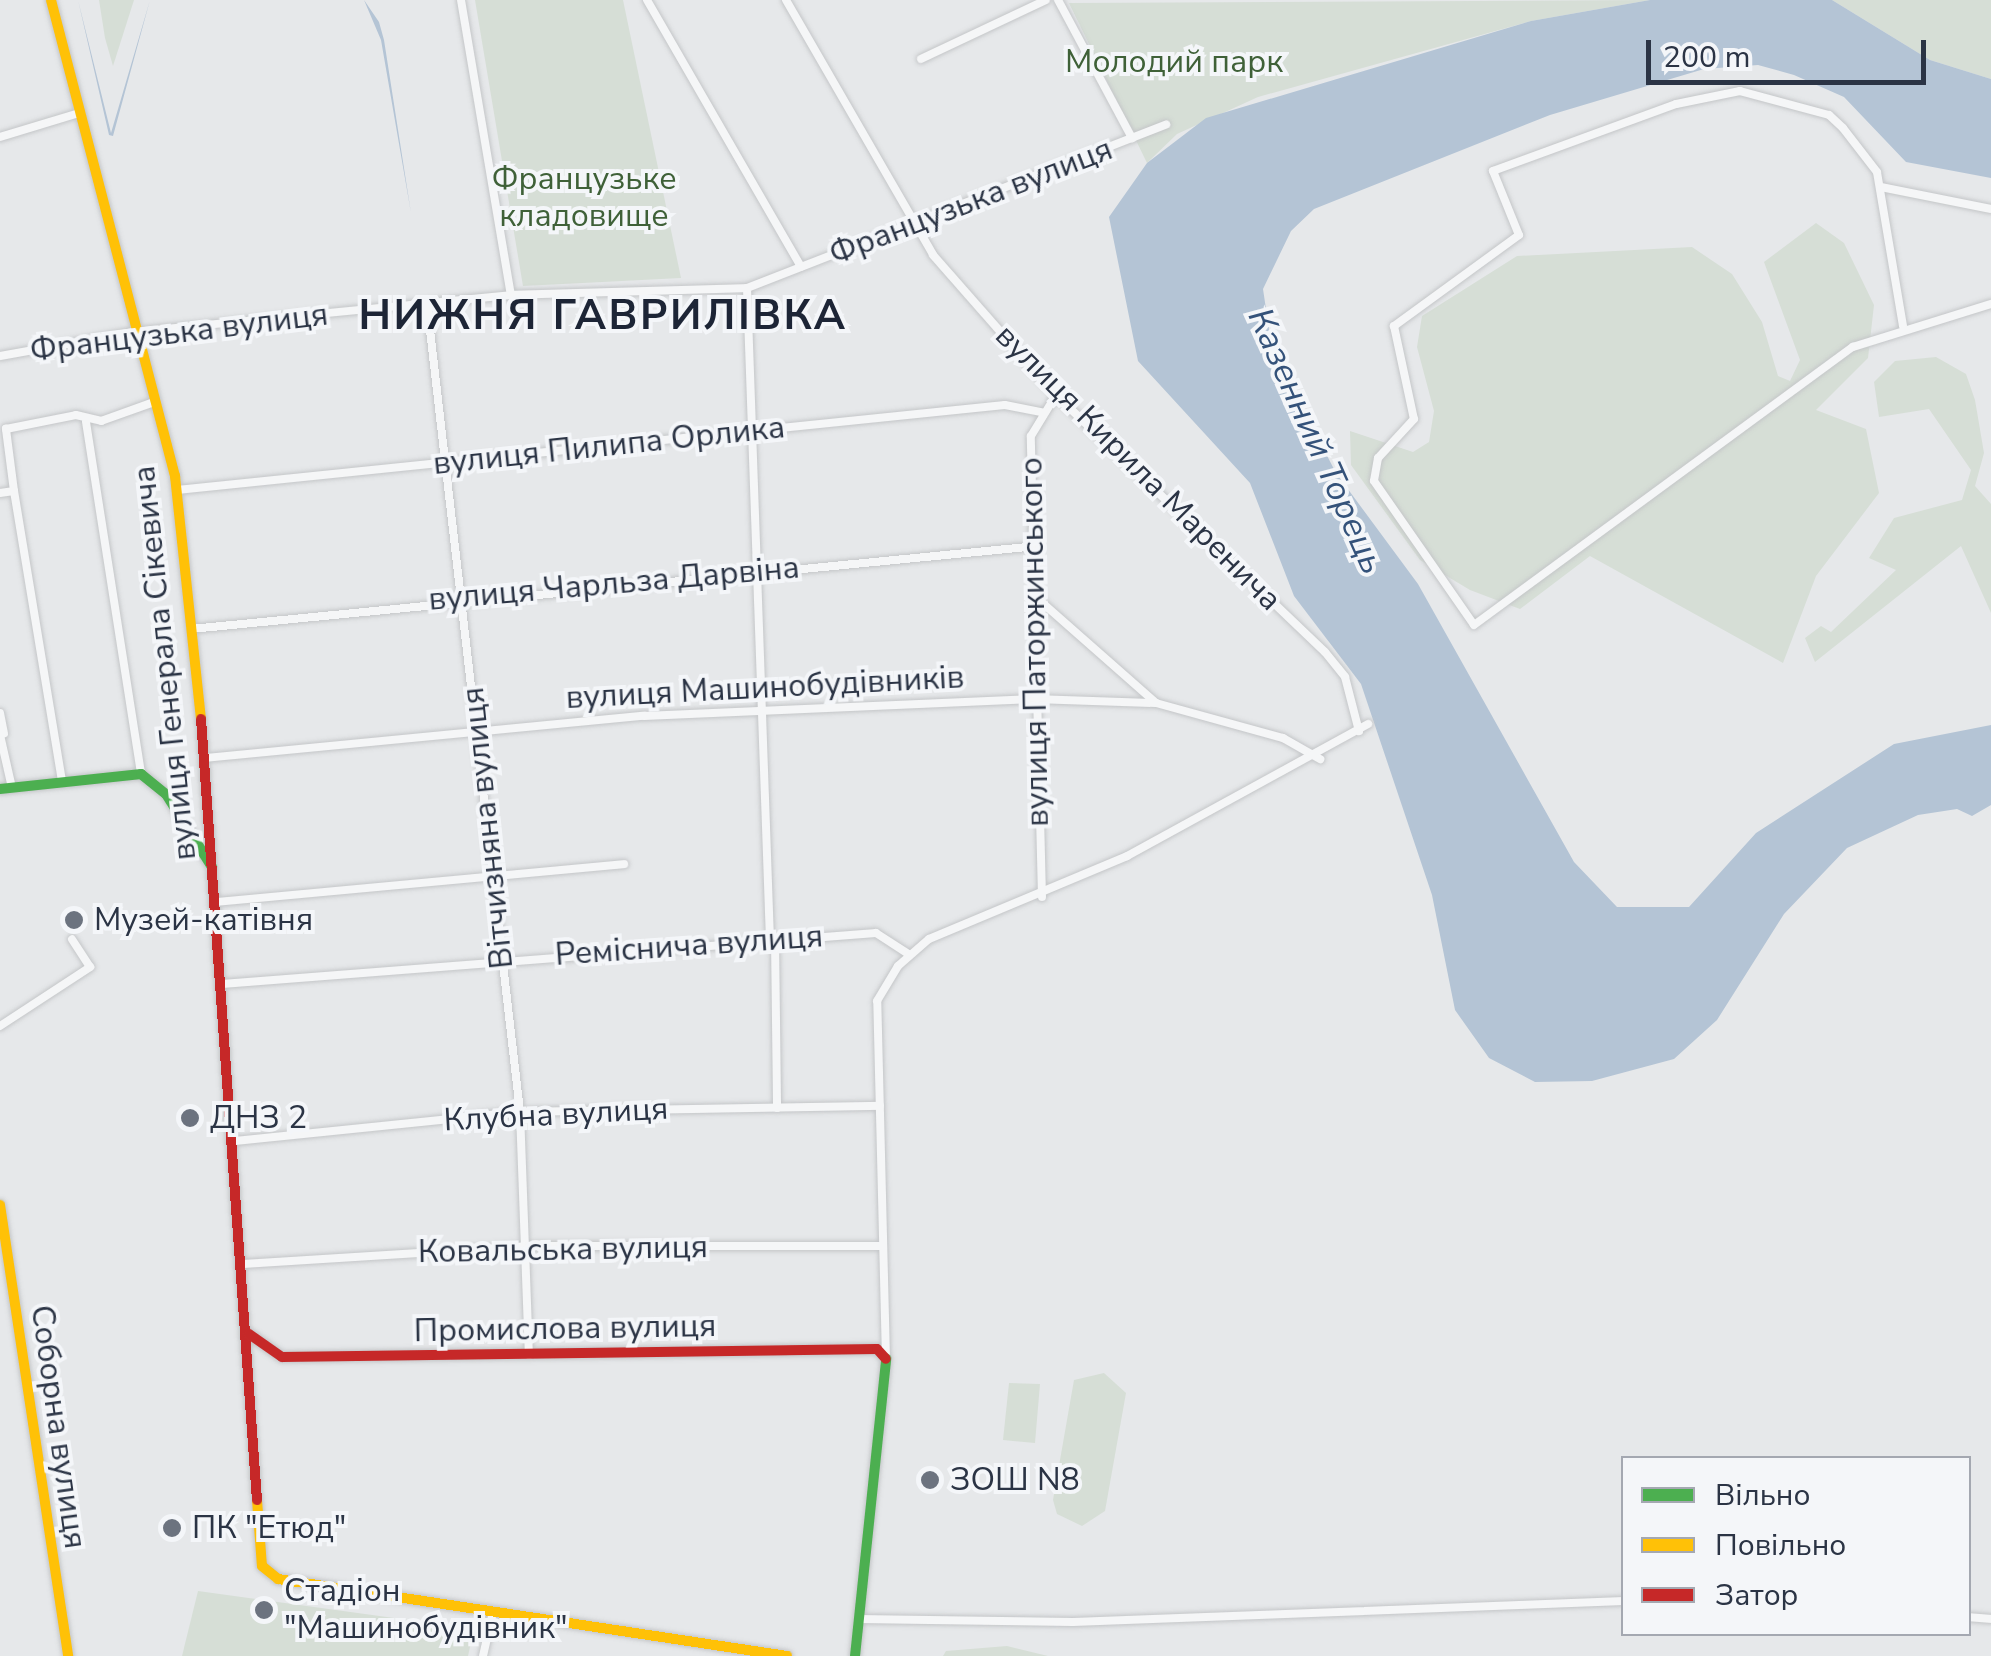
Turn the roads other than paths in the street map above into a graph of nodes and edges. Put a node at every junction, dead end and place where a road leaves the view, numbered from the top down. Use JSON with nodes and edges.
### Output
{"nodes":[{"id":1,"x":51,"y":0,"type":"edge"},
{"id":2,"x":461,"y":0,"type":"edge"},
{"id":3,"x":647,"y":0,"type":"edge"},
{"id":4,"x":786,"y":0,"type":"edge"},
{"id":5,"x":1046,"y":0,"type":"edge"},
{"id":6,"x":1058,"y":0,"type":"edge"},
{"id":7,"x":922,"y":59,"type":"dead end"},
{"id":8,"x":79,"y":113,"type":"junction"},
{"id":9,"x":1166,"y":124,"type":"dead end"},
{"id":10,"x":0,"y":138,"type":"edge"},
{"id":11,"x":1132,"y":138,"type":"junction"},
{"id":12,"x":1881,"y":188,"type":"junction"},
{"id":13,"x":1991,"y":209,"type":"edge"},
{"id":14,"x":917,"y":227,"type":"junction"},
{"id":15,"x":802,"y":268,"type":"junction"},
{"id":16,"x":748,"y":288,"type":"junction"},
{"id":17,"x":511,"y":295,"type":"junction"},
{"id":18,"x":427,"y":304,"type":"junction"},
{"id":19,"x":1991,"y":304,"type":"edge"},
{"id":20,"x":1903,"y":326,"type":"junction"},
{"id":21,"x":134,"y":332,"type":"junction"},
{"id":22,"x":0,"y":356,"type":"edge"},
{"id":23,"x":1056,"y":395,"type":"junction"},
{"id":24,"x":154,"y":402,"type":"junction"},
{"id":25,"x":1041,"y":412,"type":"junction"},
{"id":26,"x":86,"y":422,"type":"junction"},
{"id":27,"x":752,"y":431,"type":"junction"},
{"id":28,"x":447,"y":462,"type":"junction"},
{"id":29,"x":176,"y":490,"type":"junction"},
{"id":30,"x":14,"y":491,"type":"junction"},
{"id":31,"x":0,"y":492,"type":"edge"},
{"id":32,"x":1037,"y":546,"type":"junction"},
{"id":33,"x":757,"y":571,"type":"junction"},
{"id":34,"x":459,"y":596,"type":"junction"},
{"id":35,"x":1038,"y":599,"type":"junction"},
{"id":36,"x":191,"y":630,"type":"junction"},
{"id":37,"x":1034,"y":699,"type":"junction"},
{"id":38,"x":1156,"y":703,"type":"junction"},
{"id":39,"x":762,"y":710,"type":"junction"},
{"id":40,"x":0,"y":713,"type":"edge"},
{"id":41,"x":1368,"y":724,"type":"dead end"},
{"id":42,"x":1360,"y":731,"type":"junction"},
{"id":43,"x":480,"y":732,"type":"junction"},
{"id":44,"x":2,"y":735,"type":"edge"},
{"id":45,"x":204,"y":758,"type":"junction"},
{"id":46,"x":1320,"y":759,"type":"junction"},
{"id":47,"x":141,"y":774,"type":"junction"},
{"id":48,"x":62,"y":781,"type":"junction"},
{"id":49,"x":6,"y":788,"type":"edge"},
{"id":50,"x":624,"y":864,"type":"dead end"},
{"id":51,"x":213,"y":868,"type":"junction"},
{"id":52,"x":497,"y":878,"type":"junction"},
{"id":53,"x":1042,"y":897,"type":"junction"},
{"id":54,"x":216,"y":902,"type":"junction"},
{"id":55,"x":772,"y":939,"type":"junction"},
{"id":56,"x":72,"y":940,"type":"dead end"},
{"id":57,"x":908,"y":954,"type":"junction"},
{"id":58,"x":503,"y":960,"type":"junction"},
{"id":59,"x":222,"y":984,"type":"junction"},
{"id":60,"x":0,"y":1026,"type":"edge"},
{"id":61,"x":880,"y":1106,"type":"junction"},
{"id":62,"x":777,"y":1108,"type":"junction"},
{"id":63,"x":520,"y":1112,"type":"junction"},
{"id":64,"x":234,"y":1141,"type":"junction"},
{"id":65,"x":0,"y":1206,"type":"edge"},
{"id":66,"x":526,"y":1246,"type":"junction"},
{"id":67,"x":883,"y":1246,"type":"junction"},
{"id":68,"x":243,"y":1264,"type":"junction"},
{"id":69,"x":249,"y":1334,"type":"junction"},
{"id":70,"x":530,"y":1355,"type":"junction"},
{"id":71,"x":886,"y":1358,"type":"junction"},
{"id":72,"x":1621,"y":1602,"type":"edge"},
{"id":73,"x":494,"y":1612,"type":"junction"},
{"id":74,"x":858,"y":1619,"type":"junction"},
{"id":75,"x":68,"y":1656,"type":"edge"},
{"id":76,"x":483,"y":1656,"type":"edge"},
{"id":77,"x":787,"y":1656,"type":"edge"},
{"id":78,"x":854,"y":1656,"type":"edge"}],
"edges":[{"from":1,"to":8,"type":"street","name":"вулиця Генерала Сікевича"},
{"from":2,"to":17,"type":"street"},
{"from":3,"to":15,"type":"street"},
{"from":4,"to":14,"type":"street","name":"вулиця Кирила Маренича"},
{"from":5,"to":7,"type":"street"},
{"from":6,"to":11,"type":"street"},
{"from":8,"to":10,"type":"street"},
{"from":8,"to":21,"type":"street","name":"вулиця Генерала Сікевича"},
{"from":9,"to":11,"type":"street","name":"Французька вулиця"},
{"from":11,"to":14,"type":"street","name":"Французька вулиця"},
{"from":12,"to":13,"type":"street"},
{"from":12,"to":20,"type":"street"},
{"from":12,"to":20,"type":"street"},
{"from":14,"to":15,"type":"street","name":"Французька вулиця"},
{"from":14,"to":23,"type":"street","name":"вулиця Кирила Маренича"},
{"from":15,"to":16,"type":"street","name":"Французька вулиця"},
{"from":16,"to":17,"type":"street","name":"Французька вулиця"},
{"from":16,"to":27,"type":"street"},
{"from":17,"to":18,"type":"street","name":"Французька вулиця"},
{"from":18,"to":21,"type":"street","name":"Французька вулиця"},
{"from":18,"to":28,"type":"street","name":"Вітчизняна вулиця"},
{"from":19,"to":20,"type":"street"},
{"from":21,"to":22,"type":"street","name":"Французька вулиця"},
{"from":21,"to":24,"type":"street","name":"вулиця Генерала Сікевича"},
{"from":23,"to":25,"type":"street","name":"вулиця Паторжинського"},
{"from":23,"to":42,"type":"street","name":"вулиця Кирила Маренича"},
{"from":24,"to":26,"type":"street"},
{"from":24,"to":29,"type":"street","name":"вулиця Генерала Сікевича"},
{"from":25,"to":27,"type":"street","name":"вулиця Пилипа Орлика"},
{"from":25,"to":32,"type":"street","name":"вулиця Паторжинського"},
{"from":26,"to":30,"type":"street"},
{"from":26,"to":47,"type":"street"},
{"from":27,"to":28,"type":"street","name":"вулиця Пилипа Орлика"},
{"from":27,"to":33,"type":"street"},
{"from":28,"to":29,"type":"street","name":"вулиця Пилипа Орлика"},
{"from":28,"to":34,"type":"street","name":"Вітчизняна вулиця"},
{"from":29,"to":36,"type":"street","name":"вулиця Генерала Сікевича"},
{"from":30,"to":31,"type":"street"},
{"from":30,"to":48,"type":"street"},
{"from":32,"to":33,"type":"street","name":"вулиця Чарльза Дарвіна"},
{"from":32,"to":35,"type":"street","name":"вулиця Паторжинського"},
{"from":33,"to":34,"type":"street","name":"вулиця Чарльза Дарвіна"},
{"from":33,"to":39,"type":"street"},
{"from":34,"to":36,"type":"street","name":"вулиця Чарльза Дарвіна"},
{"from":34,"to":43,"type":"street","name":"Вітчизняна вулиця"},
{"from":35,"to":37,"type":"street","name":"вулиця Паторжинського"},
{"from":35,"to":38,"type":"street"},
{"from":36,"to":45,"type":"street","name":"вулиця Генерала Сікевича"},
{"from":37,"to":38,"type":"street","name":"вулиця Машинобудівників"},
{"from":37,"to":39,"type":"street","name":"вулиця Машинобудівників"},
{"from":37,"to":53,"type":"street","name":"вулиця Паторжинського"},
{"from":38,"to":46,"type":"street","name":"вулиця Машинобудівників"},
{"from":39,"to":43,"type":"street","name":"вулиця Машинобудівників"},
{"from":39,"to":55,"type":"street"},
{"from":40,"to":44,"type":"street"},
{"from":41,"to":42,"type":"street"},
{"from":42,"to":46,"type":"street"},
{"from":43,"to":45,"type":"street","name":"вулиця Машинобудівників"},
{"from":43,"to":52,"type":"street","name":"Вітчизняна вулиця"},
{"from":44,"to":49,"type":"street"},
{"from":45,"to":51,"type":"street","name":"вулиця Генерала Сікевича"},
{"from":46,"to":53,"type":"street"},
{"from":47,"to":48,"type":"street"},
{"from":47,"to":51,"type":"street"},
{"from":48,"to":49,"type":"street"},
{"from":50,"to":52,"type":"street"},
{"from":51,"to":54,"type":"street","name":"вулиця Генерала Сікевича"},
{"from":52,"to":54,"type":"street"},
{"from":52,"to":58,"type":"street","name":"Вітчизняна вулиця"},
{"from":53,"to":57,"type":"street"},
{"from":54,"to":59,"type":"street","name":"вулиця Генерала Сікевича"},
{"from":55,"to":57,"type":"street","name":"Реміснича вулиця"},
{"from":55,"to":58,"type":"street","name":"Реміснича вулиця"},
{"from":55,"to":62,"type":"street"},
{"from":56,"to":60,"type":"street"},
{"from":57,"to":61,"type":"street"},
{"from":58,"to":59,"type":"street","name":"Реміснича вулиця"},
{"from":58,"to":63,"type":"street","name":"Вітчизняна вулиця"},
{"from":59,"to":64,"type":"street","name":"вулиця Генерала Сікевича"},
{"from":61,"to":62,"type":"street","name":"Клубна вулиця"},
{"from":61,"to":67,"type":"street"},
{"from":62,"to":63,"type":"street","name":"Клубна вулиця"},
{"from":63,"to":64,"type":"street","name":"Клубна вулиця"},
{"from":63,"to":66,"type":"street","name":"Вітчизняна вулиця"},
{"from":64,"to":68,"type":"street","name":"вулиця Генерала Сікевича"},
{"from":65,"to":75,"type":"street","name":"Соборна вулиця"},
{"from":66,"to":67,"type":"street","name":"Ковальська вулиця"},
{"from":66,"to":68,"type":"street","name":"Ковальська вулиця"},
{"from":66,"to":70,"type":"street","name":"Вітчизняна вулиця"},
{"from":67,"to":71,"type":"street"},
{"from":68,"to":69,"type":"street","name":"вулиця Генерала Сікевича"},
{"from":69,"to":70,"type":"street","name":"Промислова вулиця"},
{"from":69,"to":73,"type":"street","name":"вулиця Генерала Сікевича"},
{"from":70,"to":71,"type":"street","name":"Промислова вулиця"},
{"from":71,"to":74,"type":"street"},
{"from":72,"to":74,"type":"street"},
{"from":73,"to":76,"type":"street"},
{"from":73,"to":77,"type":"street","name":"вулиця Генерала Сікевича"},
{"from":74,"to":78,"type":"street"}]}
